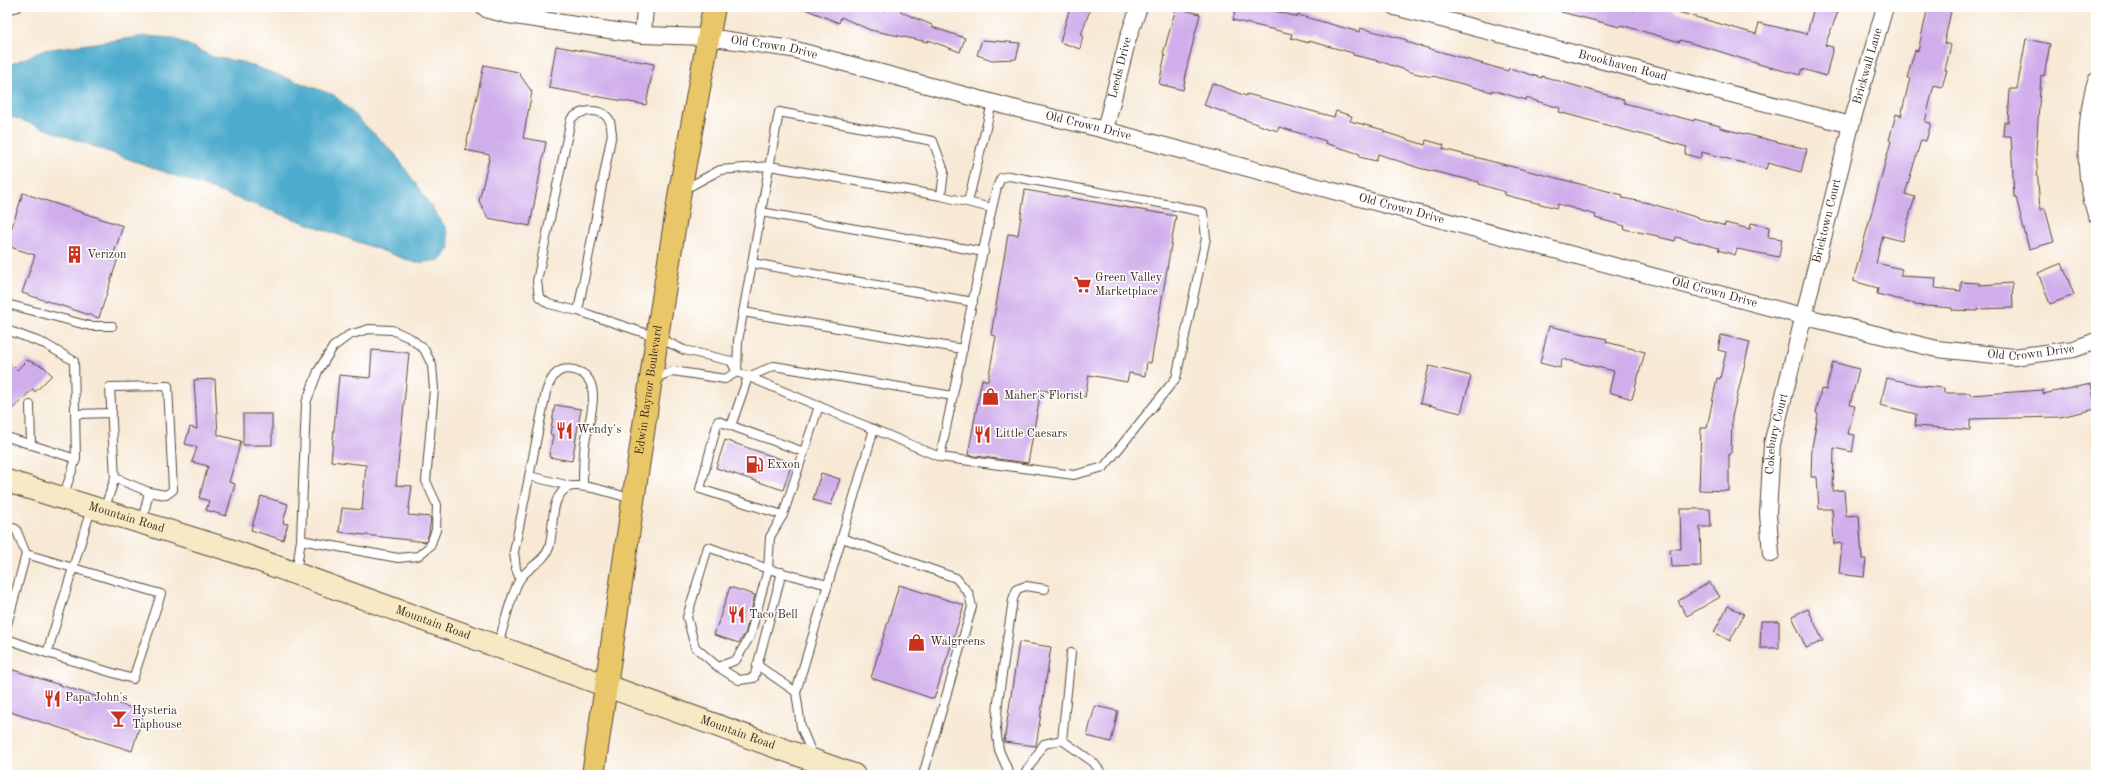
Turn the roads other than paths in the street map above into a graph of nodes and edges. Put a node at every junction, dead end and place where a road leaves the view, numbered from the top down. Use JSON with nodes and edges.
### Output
{"nodes":[{"id":1,"x":18,"y":7,"type":"edge"},
{"id":2,"x":484,"y":7,"type":"edge"},
{"id":3,"x":645,"y":7,"type":"edge"},
{"id":4,"x":714,"y":7,"type":"edge"},
{"id":5,"x":1139,"y":7,"type":"edge"},
{"id":6,"x":1395,"y":7,"type":"edge"},
{"id":7,"x":1885,"y":7,"type":"edge"},
{"id":8,"x":7,"y":10,"type":"edge"},
{"id":9,"x":642,"y":35,"type":"junction"},
{"id":10,"x":707,"y":37,"type":"junction"},
{"id":11,"x":2096,"y":81,"type":"edge"},
{"id":12,"x":992,"y":103,"type":"junction"},
{"id":13,"x":1851,"y":125,"type":"junction"},
{"id":14,"x":1105,"y":130,"type":"junction"},
{"id":15,"x":770,"y":166,"type":"junction"},
{"id":16,"x":680,"y":191,"type":"junction"},
{"id":17,"x":941,"y":196,"type":"junction"},
{"id":18,"x":968,"y":202,"type":"junction"},
{"id":19,"x":992,"y":208,"type":"junction"},
{"id":20,"x":761,"y":212,"type":"junction"},
{"id":21,"x":2096,"y":215,"type":"edge"},
{"id":22,"x":984,"y":252,"type":"junction"},
{"id":23,"x":752,"y":263,"type":"junction"},
{"id":24,"x":973,"y":302,"type":"junction"},
{"id":25,"x":7,"y":304,"type":"edge"},
{"id":26,"x":578,"y":311,"type":"junction"},
{"id":27,"x":743,"y":312,"type":"junction"},
{"id":28,"x":1802,"y":316,"type":"junction"},
{"id":29,"x":112,"y":326,"type":"dead end"},
{"id":30,"x":7,"y":330,"type":"edge"},
{"id":31,"x":657,"y":337,"type":"junction"},
{"id":32,"x":2096,"y":341,"type":"edge"},
{"id":33,"x":963,"y":349,"type":"junction"},
{"id":34,"x":737,"y":372,"type":"junction"},
{"id":35,"x":748,"y":377,"type":"junction"},
{"id":36,"x":650,"y":381,"type":"junction"},
{"id":37,"x":953,"y":396,"type":"junction"},
{"id":38,"x":30,"y":405,"type":"dead end"},
{"id":39,"x":818,"y":406,"type":"junction"},
{"id":40,"x":112,"y":413,"type":"junction"},
{"id":41,"x":75,"y":414,"type":"junction"},
{"id":42,"x":731,"y":426,"type":"junction"},
{"id":43,"x":874,"y":429,"type":"junction"},
{"id":44,"x":7,"y":437,"type":"edge"},
{"id":45,"x":31,"y":445,"type":"junction"},
{"id":46,"x":804,"y":452,"type":"junction"},
{"id":47,"x":940,"y":457,"type":"junction"},
{"id":48,"x":76,"y":459,"type":"junction"},
{"id":49,"x":529,"y":476,"type":"junction"},
{"id":50,"x":115,"y":478,"type":"junction"},
{"id":51,"x":7,"y":481,"type":"edge"},
{"id":52,"x":570,"y":486,"type":"junction"},
{"id":53,"x":583,"y":486,"type":"junction"},
{"id":54,"x":149,"y":492,"type":"junction"},
{"id":55,"x":63,"y":498,"type":"junction"},
{"id":56,"x":632,"y":499,"type":"junction"},
{"id":57,"x":98,"y":509,"type":"junction"},
{"id":58,"x":783,"y":515,"type":"junction"},
{"id":59,"x":141,"y":522,"type":"junction"},
{"id":60,"x":7,"y":526,"type":"edge"},
{"id":61,"x":842,"y":538,"type":"junction"},
{"id":62,"x":301,"y":540,"type":"junction"},
{"id":63,"x":26,"y":554,"type":"junction"},
{"id":64,"x":1771,"y":554,"type":"dead end"},
{"id":65,"x":73,"y":566,"type":"junction"},
{"id":66,"x":768,"y":569,"type":"junction"},
{"id":67,"x":782,"y":572,"type":"junction"},
{"id":68,"x":296,"y":574,"type":"junction"},
{"id":69,"x":520,"y":579,"type":"junction"},
{"id":70,"x":828,"y":585,"type":"junction"},
{"id":71,"x":1045,"y":589,"type":"dead end"},
{"id":72,"x":7,"y":626,"type":"edge"},
{"id":73,"x":7,"y":639,"type":"edge"},
{"id":74,"x":498,"y":647,"type":"junction"},
{"id":75,"x":47,"y":653,"type":"junction"},
{"id":76,"x":1071,"y":653,"type":"dead end"},
{"id":77,"x":757,"y":664,"type":"junction"},
{"id":78,"x":718,"y":667,"type":"junction"},
{"id":79,"x":604,"y":686,"type":"junction"},
{"id":80,"x":796,"y":692,"type":"junction"},
{"id":81,"x":1062,"y":740,"type":"junction"},
{"id":82,"x":815,"y":760,"type":"junction"},
{"id":83,"x":593,"y":775,"type":"edge"},
{"id":84,"x":854,"y":775,"type":"edge"},
{"id":85,"x":923,"y":775,"type":"edge"},
{"id":86,"x":1010,"y":775,"type":"edge"},
{"id":87,"x":1024,"y":775,"type":"edge"},
{"id":88,"x":1103,"y":775,"type":"edge"}],
"edges":[{"from":1,"to":8,"type":"lane"},
{"from":2,"to":9,"type":"street","name":"Old Crown Drive"},
{"from":3,"to":9,"type":"street"},
{"from":4,"to":10,"type":"main road","name":"Edwin Raynor Boulevard"},
{"from":5,"to":14,"type":"street","name":"Leeds Drive"},
{"from":6,"to":13,"type":"street","name":"Brookhaven Road"},
{"from":7,"to":13,"type":"street","name":"Brickwall Lane"},
{"from":9,"to":10,"type":"street","name":"Old Crown Drive"},
{"from":10,"to":12,"type":"street","name":"Old Crown Drive"},
{"from":10,"to":16,"type":"main road","name":"Edwin Raynor Boulevard"},
{"from":11,"to":21,"type":"street"},
{"from":12,"to":14,"type":"street","name":"Old Crown Drive"},
{"from":12,"to":18,"type":"lane"},
{"from":13,"to":28,"type":"street","name":"Bricktown Court"},
{"from":14,"to":28,"type":"street","name":"Old Crown Drive"},
{"from":15,"to":16,"type":"lane"},
{"from":15,"to":17,"type":"lane"},
{"from":15,"to":17,"type":"lane"},
{"from":15,"to":20,"type":"lane"},
{"from":16,"to":31,"type":"main road","name":"Edwin Raynor Boulevard"},
{"from":17,"to":18,"type":"lane"},
{"from":18,"to":19,"type":"lane"},
{"from":19,"to":22,"type":"lane"},
{"from":19,"to":47,"type":"lane"},
{"from":20,"to":22,"type":"lane"},
{"from":20,"to":23,"type":"lane"},
{"from":22,"to":24,"type":"lane"},
{"from":23,"to":24,"type":"lane"},
{"from":23,"to":27,"type":"lane"},
{"from":24,"to":33,"type":"lane"},
{"from":25,"to":29,"type":"lane"},
{"from":26,"to":26,"type":"lane"},
{"from":26,"to":31,"type":"lane"},
{"from":27,"to":33,"type":"lane"},
{"from":27,"to":34,"type":"lane"},
{"from":28,"to":32,"type":"street","name":"Old Crown Drive"},
{"from":28,"to":64,"type":"street","name":"Cokebury Court"},
{"from":30,"to":41,"type":"lane"},
{"from":31,"to":34,"type":"lane"},
{"from":31,"to":36,"type":"main road","name":"Edwin Raynor Boulevard"},
{"from":33,"to":37,"type":"lane"},
{"from":34,"to":35,"type":"lane"},
{"from":34,"to":36,"type":"lane"},
{"from":35,"to":37,"type":"lane"},
{"from":35,"to":39,"type":"lane"},
{"from":35,"to":42,"type":"lane"},
{"from":36,"to":56,"type":"main road","name":"Edwin Raynor Boulevard"},
{"from":37,"to":47,"type":"lane"},
{"from":38,"to":45,"type":"lane"},
{"from":39,"to":43,"type":"lane"},
{"from":39,"to":46,"type":"lane"},
{"from":40,"to":41,"type":"lane"},
{"from":40,"to":50,"type":"lane"},
{"from":40,"to":54,"type":"lane"},
{"from":41,"to":48,"type":"lane"},
{"from":42,"to":46,"type":"lane"},
{"from":42,"to":58,"type":"lane"},
{"from":43,"to":47,"type":"lane"},
{"from":43,"to":61,"type":"lane"},
{"from":44,"to":45,"type":"lane"},
{"from":45,"to":48,"type":"lane"},
{"from":46,"to":58,"type":"lane"},
{"from":48,"to":55,"type":"lane"},
{"from":49,"to":52,"type":"lane"},
{"from":49,"to":53,"type":"lane"},
{"from":49,"to":69,"type":"lane"},
{"from":50,"to":54,"type":"lane"},
{"from":50,"to":57,"type":"lane"},
{"from":51,"to":55,"type":"main road","name":"Mountain Road"},
{"from":52,"to":53,"type":"lane"},
{"from":52,"to":69,"type":"lane"},
{"from":53,"to":56,"type":"lane"},
{"from":54,"to":59,"type":"lane"},
{"from":55,"to":57,"type":"main road","name":"Mountain Road"},
{"from":56,"to":79,"type":"main road","name":"Edwin Raynor Boulevard"},
{"from":57,"to":59,"type":"main road","name":"Mountain Road"},
{"from":57,"to":65,"type":"lane"},
{"from":58,"to":66,"type":"lane"},
{"from":59,"to":68,"type":"main road","name":"Mountain Road"},
{"from":60,"to":63,"type":"lane"},
{"from":61,"to":70,"type":"lane"},
{"from":61,"to":85,"type":"lane"},
{"from":62,"to":62,"type":"lane"},
{"from":62,"to":68,"type":"lane"},
{"from":63,"to":65,"type":"lane"},
{"from":63,"to":72,"type":"lane"},
{"from":65,"to":75,"type":"lane"},
{"from":65,"to":75,"type":"lane"},
{"from":66,"to":67,"type":"lane"},
{"from":66,"to":78,"type":"lane"},
{"from":66,"to":78,"type":"lane"},
{"from":67,"to":70,"type":"lane"},
{"from":67,"to":77,"type":"lane"},
{"from":68,"to":74,"type":"main road","name":"Mountain Road"},
{"from":69,"to":74,"type":"lane"},
{"from":70,"to":80,"type":"lane"},
{"from":71,"to":86,"type":"lane"},
{"from":73,"to":75,"type":"lane"},
{"from":74,"to":79,"type":"main road","name":"Mountain Road"},
{"from":76,"to":81,"type":"lane"},
{"from":77,"to":78,"type":"lane"},
{"from":77,"to":80,"type":"lane"},
{"from":79,"to":82,"type":"main road","name":"Mountain Road"},
{"from":79,"to":83,"type":"main road","name":"Edwin Raynor Boulevard"},
{"from":80,"to":82,"type":"lane"},
{"from":81,"to":87,"type":"lane"},
{"from":81,"to":88,"type":"lane"},
{"from":82,"to":84,"type":"main road","name":"Mountain Road"}]}
